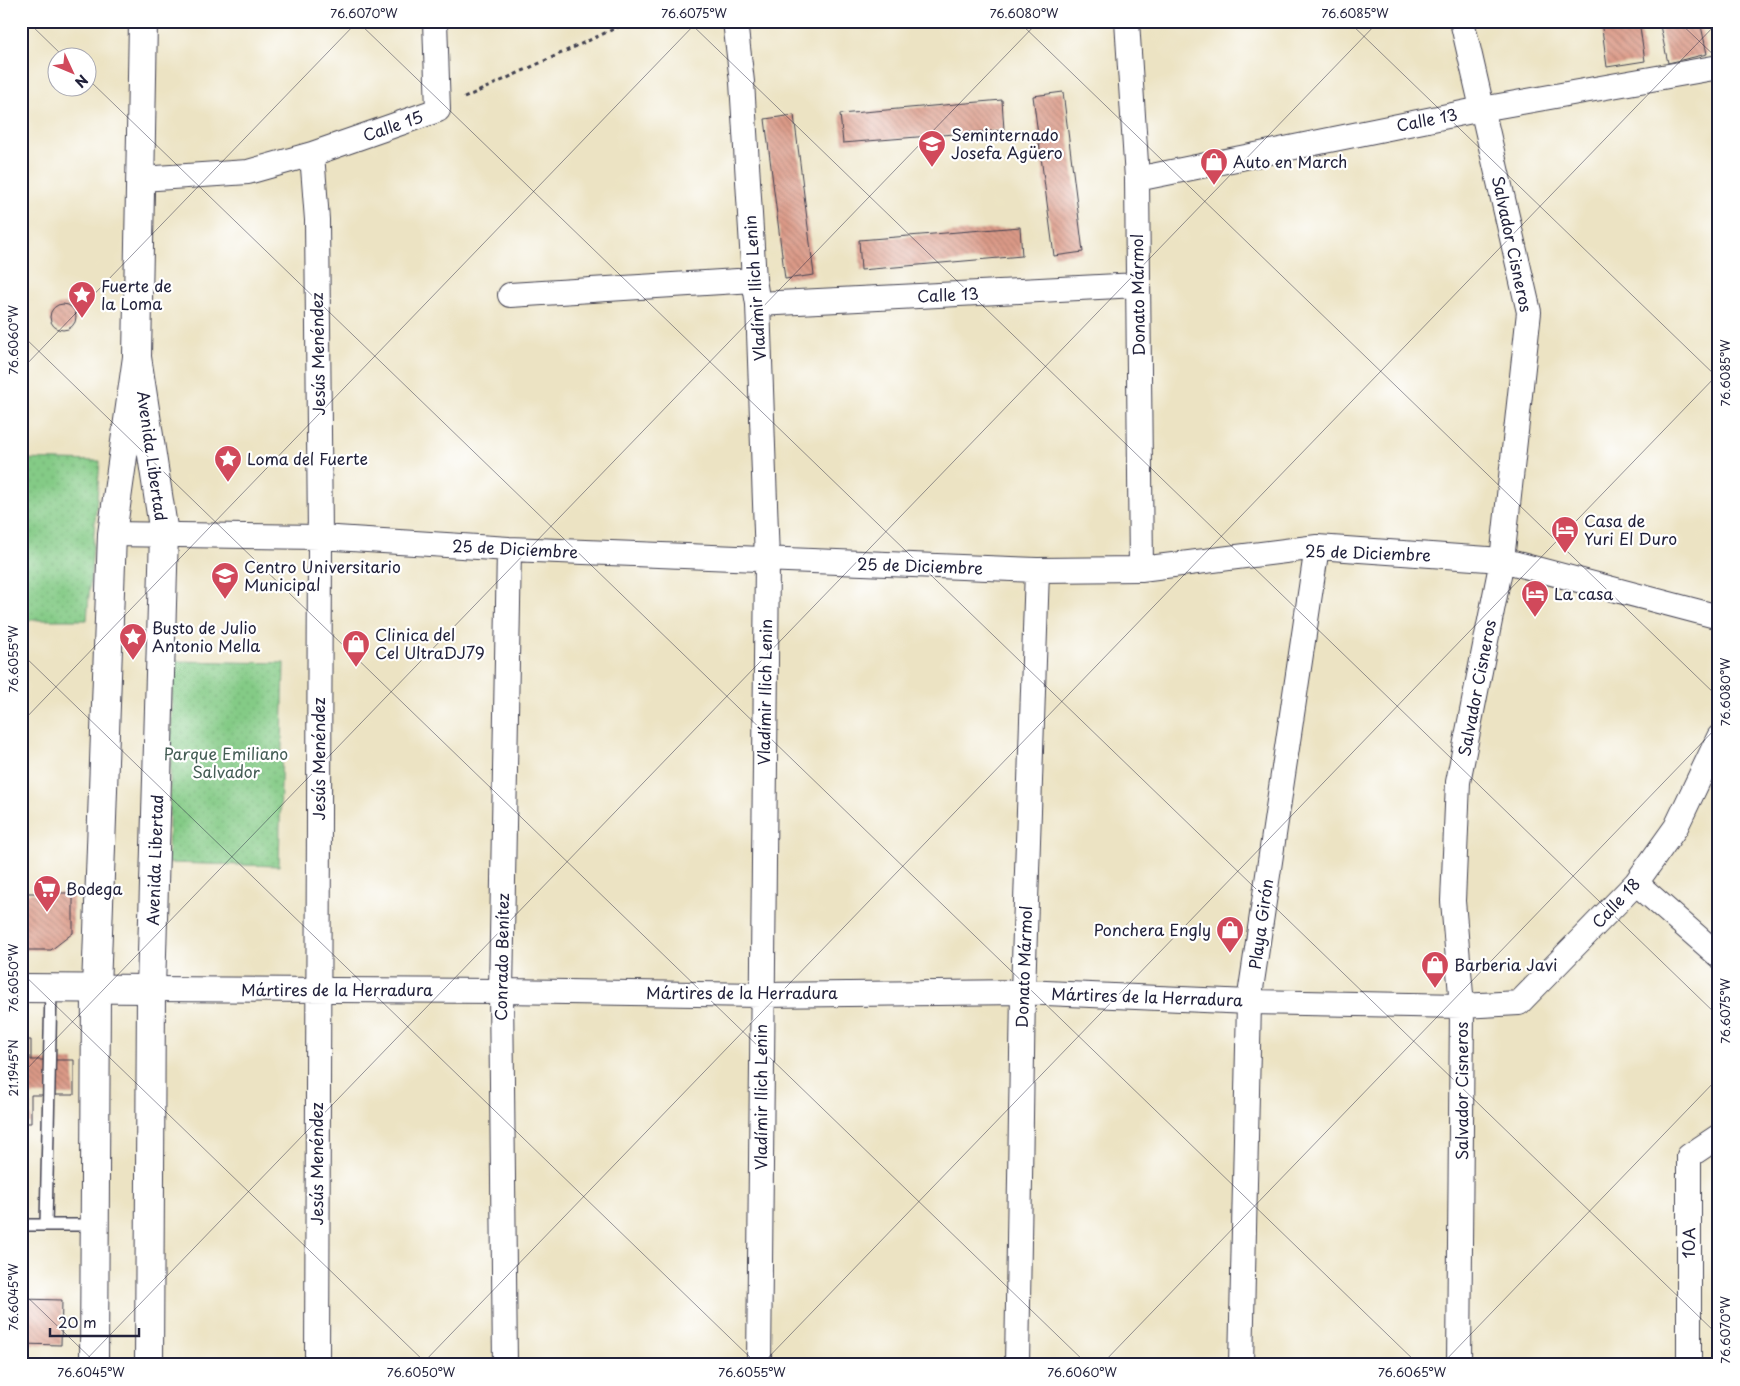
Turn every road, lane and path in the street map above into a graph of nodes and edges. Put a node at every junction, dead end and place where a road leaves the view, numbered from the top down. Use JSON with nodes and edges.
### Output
{"nodes":[{"id":1,"x":143,"y":21,"type":"edge"},
{"id":2,"x":435,"y":21,"type":"edge"},
{"id":3,"x":631,"y":21,"type":"edge"},
{"id":4,"x":735,"y":21,"type":"edge"},
{"id":5,"x":1126,"y":21,"type":"edge"},
{"id":6,"x":1462,"y":21,"type":"edge"},
{"id":7,"x":1719,"y":67,"type":"edge"},
{"id":8,"x":1482,"y":109,"type":"junction"},
{"id":9,"x":438,"y":110,"type":"junction"},
{"id":10,"x":312,"y":154,"type":"junction"},
{"id":11,"x":141,"y":179,"type":"junction"},
{"id":12,"x":1137,"y":179,"type":"junction"},
{"id":13,"x":754,"y":280,"type":"junction"},
{"id":14,"x":1138,"y":285,"type":"junction"},
{"id":15,"x":510,"y":295,"type":"dead end"},
{"id":16,"x":758,"y":304,"type":"junction"},
{"id":17,"x":137,"y":357,"type":"junction"},
{"id":18,"x":112,"y":534,"type":"junction"},
{"id":19,"x":164,"y":534,"type":"junction"},
{"id":20,"x":320,"y":537,"type":"junction"},
{"id":21,"x":1317,"y":547,"type":"junction"},
{"id":22,"x":510,"y":549,"type":"junction"},
{"id":23,"x":767,"y":560,"type":"junction"},
{"id":24,"x":1502,"y":560,"type":"junction"},
{"id":25,"x":1141,"y":569,"type":"junction"},
{"id":26,"x":1036,"y":570,"type":"junction"},
{"id":27,"x":1719,"y":617,"type":"edge"},
{"id":28,"x":1719,"y":737,"type":"edge"},
{"id":29,"x":1636,"y":883,"type":"junction"},
{"id":30,"x":1719,"y":956,"type":"edge"},
{"id":31,"x":21,"y":988,"type":"edge"},
{"id":32,"x":51,"y":988,"type":"junction"},
{"id":33,"x":96,"y":989,"type":"junction"},
{"id":34,"x":151,"y":989,"type":"junction"},
{"id":35,"x":317,"y":991,"type":"junction"},
{"id":36,"x":501,"y":991,"type":"junction"},
{"id":37,"x":1023,"y":992,"type":"junction"},
{"id":38,"x":761,"y":995,"type":"junction"},
{"id":39,"x":1249,"y":1002,"type":"junction"},
{"id":40,"x":1462,"y":1006,"type":"junction"},
{"id":41,"x":1719,"y":1136,"type":"edge"},
{"id":42,"x":21,"y":1225,"type":"edge"},
{"id":43,"x":46,"y":1225,"type":"junction"},
{"id":44,"x":94,"y":1225,"type":"junction"},
{"id":45,"x":94,"y":1365,"type":"edge"},
{"id":46,"x":149,"y":1365,"type":"edge"},
{"id":47,"x":317,"y":1365,"type":"edge"},
{"id":48,"x":505,"y":1365,"type":"edge"},
{"id":49,"x":758,"y":1365,"type":"edge"},
{"id":50,"x":1018,"y":1365,"type":"edge"},
{"id":51,"x":1241,"y":1365,"type":"edge"},
{"id":52,"x":1459,"y":1365,"type":"edge"},
{"id":53,"x":1689,"y":1365,"type":"edge"}],
"edges":[{"from":1,"to":11,"type":"main road","name":"Avenida Libertad"},
{"from":2,"to":9,"type":"street"},
{"from":3,"to":9,"type":"path","name":"Calle 15"},
{"from":4,"to":13,"type":"street","name":"Vladímir Ilich Lenin"},
{"from":5,"to":12,"type":"street","name":"Donato Mármol"},
{"from":6,"to":8,"type":"street","name":"Salvador Cisneros"},
{"from":7,"to":8,"type":"street","name":"Calle 13"},
{"from":8,"to":12,"type":"street","name":"Calle 13"},
{"from":8,"to":24,"type":"street","name":"Salvador Cisneros"},
{"from":9,"to":10,"type":"street","name":"Calle 15"},
{"from":10,"to":11,"type":"street","name":"Calle 15"},
{"from":10,"to":20,"type":"street","name":"Jesús Menéndez"},
{"from":11,"to":17,"type":"main road","name":"Avenida Libertad"},
{"from":12,"to":14,"type":"street","name":"Donato Mármol"},
{"from":13,"to":15,"type":"street"},
{"from":13,"to":16,"type":"street","name":"Vladímir Ilich Lenin"},
{"from":14,"to":16,"type":"street","name":"Calle 13"},
{"from":14,"to":25,"type":"street","name":"Donato Mármol"},
{"from":16,"to":23,"type":"street","name":"Vladímir Ilich Lenin"},
{"from":17,"to":18,"type":"main road","name":"Avenida Libertad"},
{"from":17,"to":19,"type":"main road","name":"Avenida Libertad"},
{"from":18,"to":19,"type":"street","name":"25 de Diciembre"},
{"from":18,"to":33,"type":"main road","name":"Avenida Libertad"},
{"from":19,"to":20,"type":"street","name":"25 de Diciembre"},
{"from":19,"to":34,"type":"main road","name":"Avenida Libertad"},
{"from":20,"to":22,"type":"street","name":"25 de Diciembre"},
{"from":20,"to":35,"type":"street","name":"Jesús Menéndez"},
{"from":21,"to":24,"type":"street","name":"25 de Diciembre"},
{"from":21,"to":25,"type":"street","name":"25 de Diciembre"},
{"from":21,"to":39,"type":"street","name":"Playa Girón"},
{"from":22,"to":23,"type":"street","name":"25 de Diciembre"},
{"from":22,"to":36,"type":"street","name":"Conrado Benítez"},
{"from":23,"to":26,"type":"street","name":"25 de Diciembre"},
{"from":23,"to":38,"type":"street","name":"Vladímir Ilich Lenin"},
{"from":24,"to":27,"type":"street","name":"25 de Diciembre"},
{"from":24,"to":40,"type":"street","name":"Salvador Cisneros"},
{"from":25,"to":26,"type":"street","name":"25 de Diciembre"},
{"from":26,"to":37,"type":"street","name":"Donato Mármol"},
{"from":28,"to":29,"type":"street","name":"Calle 18"},
{"from":29,"to":30,"type":"street"},
{"from":29,"to":40,"type":"street","name":"Calle 18"},
{"from":31,"to":32,"type":"main road","name":"Mártires de la Herradura"},
{"from":32,"to":33,"type":"main road","name":"Mártires de la Herradura"},
{"from":32,"to":43,"type":"lane"},
{"from":33,"to":34,"type":"main road","name":"Mártires de la Herradura"},
{"from":33,"to":44,"type":"main road","name":"Avenida Libertad"},
{"from":34,"to":35,"type":"street","name":"Mártires de la Herradura"},
{"from":34,"to":46,"type":"main road","name":"Avenida Libertad"},
{"from":35,"to":36,"type":"street","name":"Mártires de la Herradura"},
{"from":35,"to":47,"type":"street","name":"Jesús Menéndez"},
{"from":36,"to":38,"type":"street","name":"Mártires de la Herradura"},
{"from":36,"to":48,"type":"street","name":"Conrado Benítez"},
{"from":37,"to":38,"type":"street","name":"Mártires de la Herradura"},
{"from":37,"to":39,"type":"street","name":"Mártires de la Herradura"},
{"from":37,"to":50,"type":"street","name":"Donato Mármol"},
{"from":38,"to":49,"type":"street","name":"Vladímir Ilich Lenin"},
{"from":39,"to":40,"type":"street","name":"Mártires de la Herradura"},
{"from":39,"to":51,"type":"street","name":"Playa Girón"},
{"from":40,"to":52,"type":"street","name":"Salvador Cisneros"},
{"from":41,"to":53,"type":"street","name":"10A"},
{"from":42,"to":43,"type":"lane"},
{"from":43,"to":44,"type":"lane"},
{"from":44,"to":45,"type":"main road","name":"Avenida Libertad"}]}
